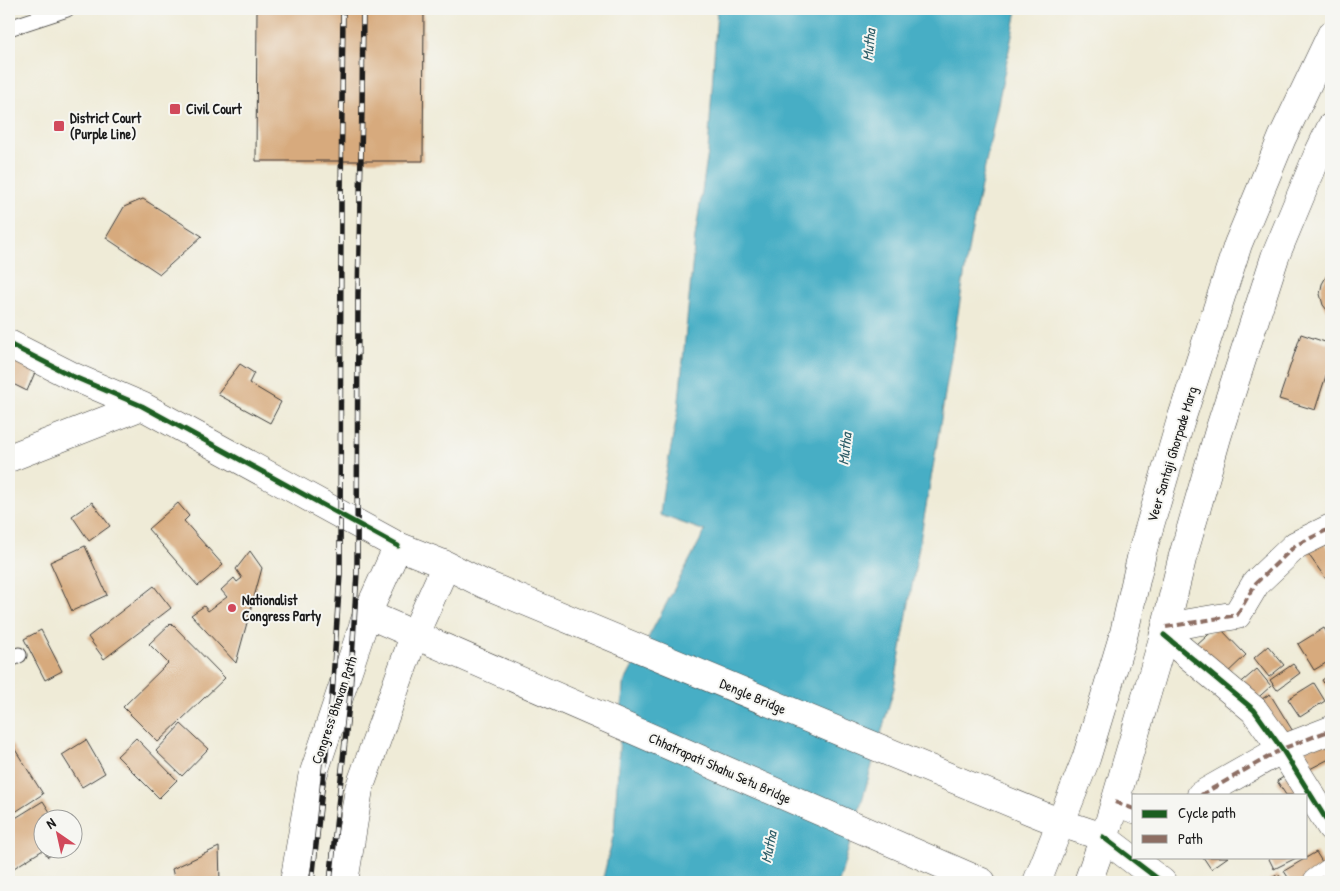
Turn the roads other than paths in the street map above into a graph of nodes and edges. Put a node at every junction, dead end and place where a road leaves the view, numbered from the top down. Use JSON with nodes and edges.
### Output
{"nodes":[{"id":1,"x":68,"y":9,"type":"edge"},
{"id":2,"x":9,"y":28,"type":"edge"},
{"id":3,"x":1331,"y":35,"type":"edge"},
{"id":4,"x":1331,"y":126,"type":"edge"},
{"id":5,"x":9,"y":344,"type":"edge"},
{"id":6,"x":142,"y":406,"type":"junction"},
{"id":7,"x":9,"y":458,"type":"edge"},
{"id":8,"x":1331,"y":528,"type":"edge"},
{"id":9,"x":398,"y":546,"type":"junction"},
{"id":10,"x":446,"y":566,"type":"junction"},
{"id":11,"x":367,"y":614,"type":"junction"},
{"id":12,"x":1165,"y":631,"type":"junction"},
{"id":13,"x":414,"y":636,"type":"junction"},
{"id":14,"x":1331,"y":730,"type":"edge"},
{"id":15,"x":1282,"y":749,"type":"junction"},
{"id":16,"x":1203,"y":794,"type":"edge"},
{"id":17,"x":1124,"y":806,"type":"edge"},
{"id":18,"x":1061,"y":823,"type":"junction"},
{"id":19,"x":1331,"y":827,"type":"edge"},
{"id":20,"x":1103,"y":837,"type":"junction"},
{"id":21,"x":1331,"y":872,"type":"edge"},
{"id":22,"x":294,"y":882,"type":"edge"},
{"id":23,"x":344,"y":882,"type":"edge"},
{"id":24,"x":982,"y":882,"type":"edge"},
{"id":25,"x":1037,"y":882,"type":"edge"},
{"id":26,"x":1088,"y":882,"type":"edge"},
{"id":27,"x":1162,"y":882,"type":"edge"},
{"id":28,"x":1317,"y":882,"type":"edge"}],
"edges":[{"from":1,"to":2,"type":"lane"},
{"from":3,"to":18,"type":"main road","name":"Veer Santaji Ghorpade Marg"},
{"from":4,"to":12,"type":"main road"},
{"from":5,"to":6,"type":"main road","name":"Dengle Bridge"},
{"from":6,"to":7,"type":"main road"},
{"from":6,"to":9,"type":"main road","name":"Dengle Bridge"},
{"from":8,"to":12,"type":"main road"},
{"from":9,"to":10,"type":"main road","name":"Dengle Bridge"},
{"from":9,"to":11,"type":"main road","name":"Congress Bhavan Path"},
{"from":10,"to":13,"type":"main road"},
{"from":10,"to":18,"type":"main road","name":"Dengle Bridge"},
{"from":11,"to":13,"type":"main road","name":"Chhatrapati Shahu Setu Bridge"},
{"from":11,"to":22,"type":"main road","name":"Congress Bhavan Path"},
{"from":12,"to":15,"type":"main road"},
{"from":12,"to":17,"type":"main road"},
{"from":13,"to":23,"type":"main road"},
{"from":13,"to":24,"type":"main road","name":"Chhatrapati Shahu Setu Bridge"},
{"from":14,"to":15,"type":"main road"},
{"from":15,"to":16,"type":"main road"},
{"from":15,"to":19,"type":"main road"},
{"from":17,"to":20,"type":"main road"},
{"from":18,"to":20,"type":"main road","name":"Dengle Bridge"},
{"from":18,"to":25,"type":"main road","name":"Veer Santaji Ghorpade Marg"},
{"from":20,"to":26,"type":"main road"},
{"from":20,"to":27,"type":"main road","name":"Dengle Bridge"},
{"from":21,"to":28,"type":"main road"}]}
